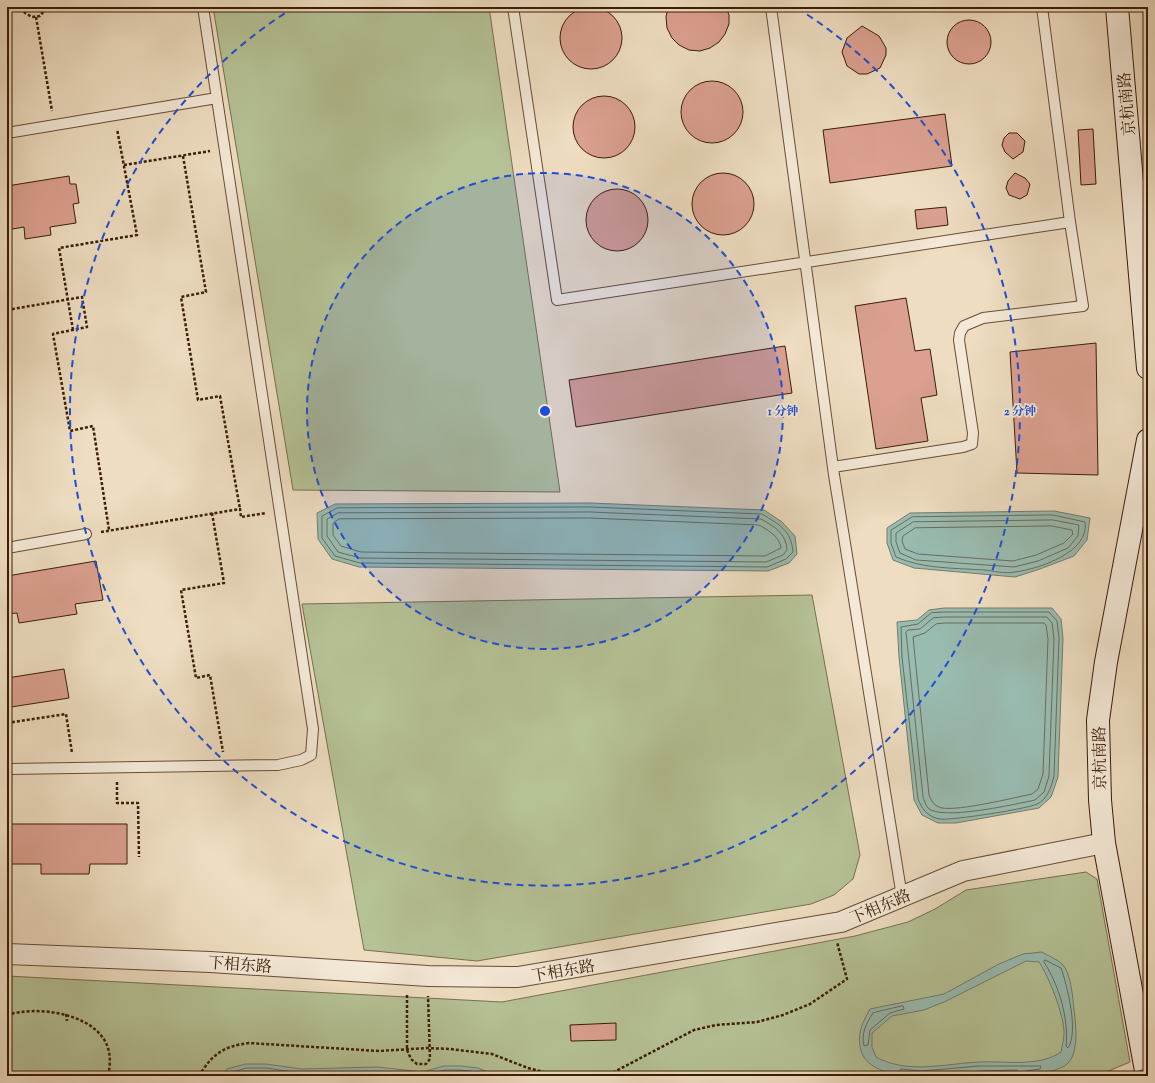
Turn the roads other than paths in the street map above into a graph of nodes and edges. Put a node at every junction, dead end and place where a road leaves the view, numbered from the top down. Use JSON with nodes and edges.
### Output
{"nodes":[{"id":1,"x":203,"y":7,"type":"edge"},
{"id":2,"x":513,"y":7,"type":"edge"},
{"id":3,"x":771,"y":7,"type":"edge"},
{"id":4,"x":1042,"y":7,"type":"edge"},
{"id":5,"x":1117,"y":7,"type":"edge"},
{"id":6,"x":217,"y":98,"type":"junction"},
{"id":7,"x":7,"y":133,"type":"edge"},
{"id":8,"x":1070,"y":222,"type":"junction"},
{"id":9,"x":805,"y":261,"type":"junction"},
{"id":10,"x":1148,"y":368,"type":"edge"},
{"id":11,"x":1148,"y":440,"type":"edge"},
{"id":12,"x":833,"y":467,"type":"junction"},
{"id":13,"x":86,"y":534,"type":"road end"},
{"id":14,"x":7,"y":548,"type":"edge"},
{"id":15,"x":7,"y":769,"type":"edge"},
{"id":16,"x":1104,"y":844,"type":"junction"},
{"id":17,"x":902,"y":896,"type":"junction"},
{"id":18,"x":7,"y":954,"type":"edge"},
{"id":19,"x":1148,"y":1075,"type":"edge"},
{"id":20,"x":1140,"y":1076,"type":"edge"}],
"edges":[{"from":1,"to":6,"type":"lane"},
{"from":2,"to":9,"type":"lane"},
{"from":3,"to":9,"type":"lane"},
{"from":4,"to":8,"type":"lane"},
{"from":5,"to":10,"type":"street","name":"京杭南路"},
{"from":6,"to":7,"type":"lane"},
{"from":6,"to":15,"type":"lane"},
{"from":8,"to":9,"type":"lane"},
{"from":8,"to":12,"type":"lane"},
{"from":9,"to":12,"type":"lane"},
{"from":11,"to":16,"type":"street","name":"京杭南路"},
{"from":12,"to":17,"type":"lane"},
{"from":13,"to":14,"type":"lane"},
{"from":16,"to":17,"type":"street","name":"下相东路"},
{"from":16,"to":19,"type":"street","name":"京杭南路"},
{"from":17,"to":18,"type":"street","name":"下相东路"},
{"from":19,"to":20,"type":"lane","bridge":true}]}
